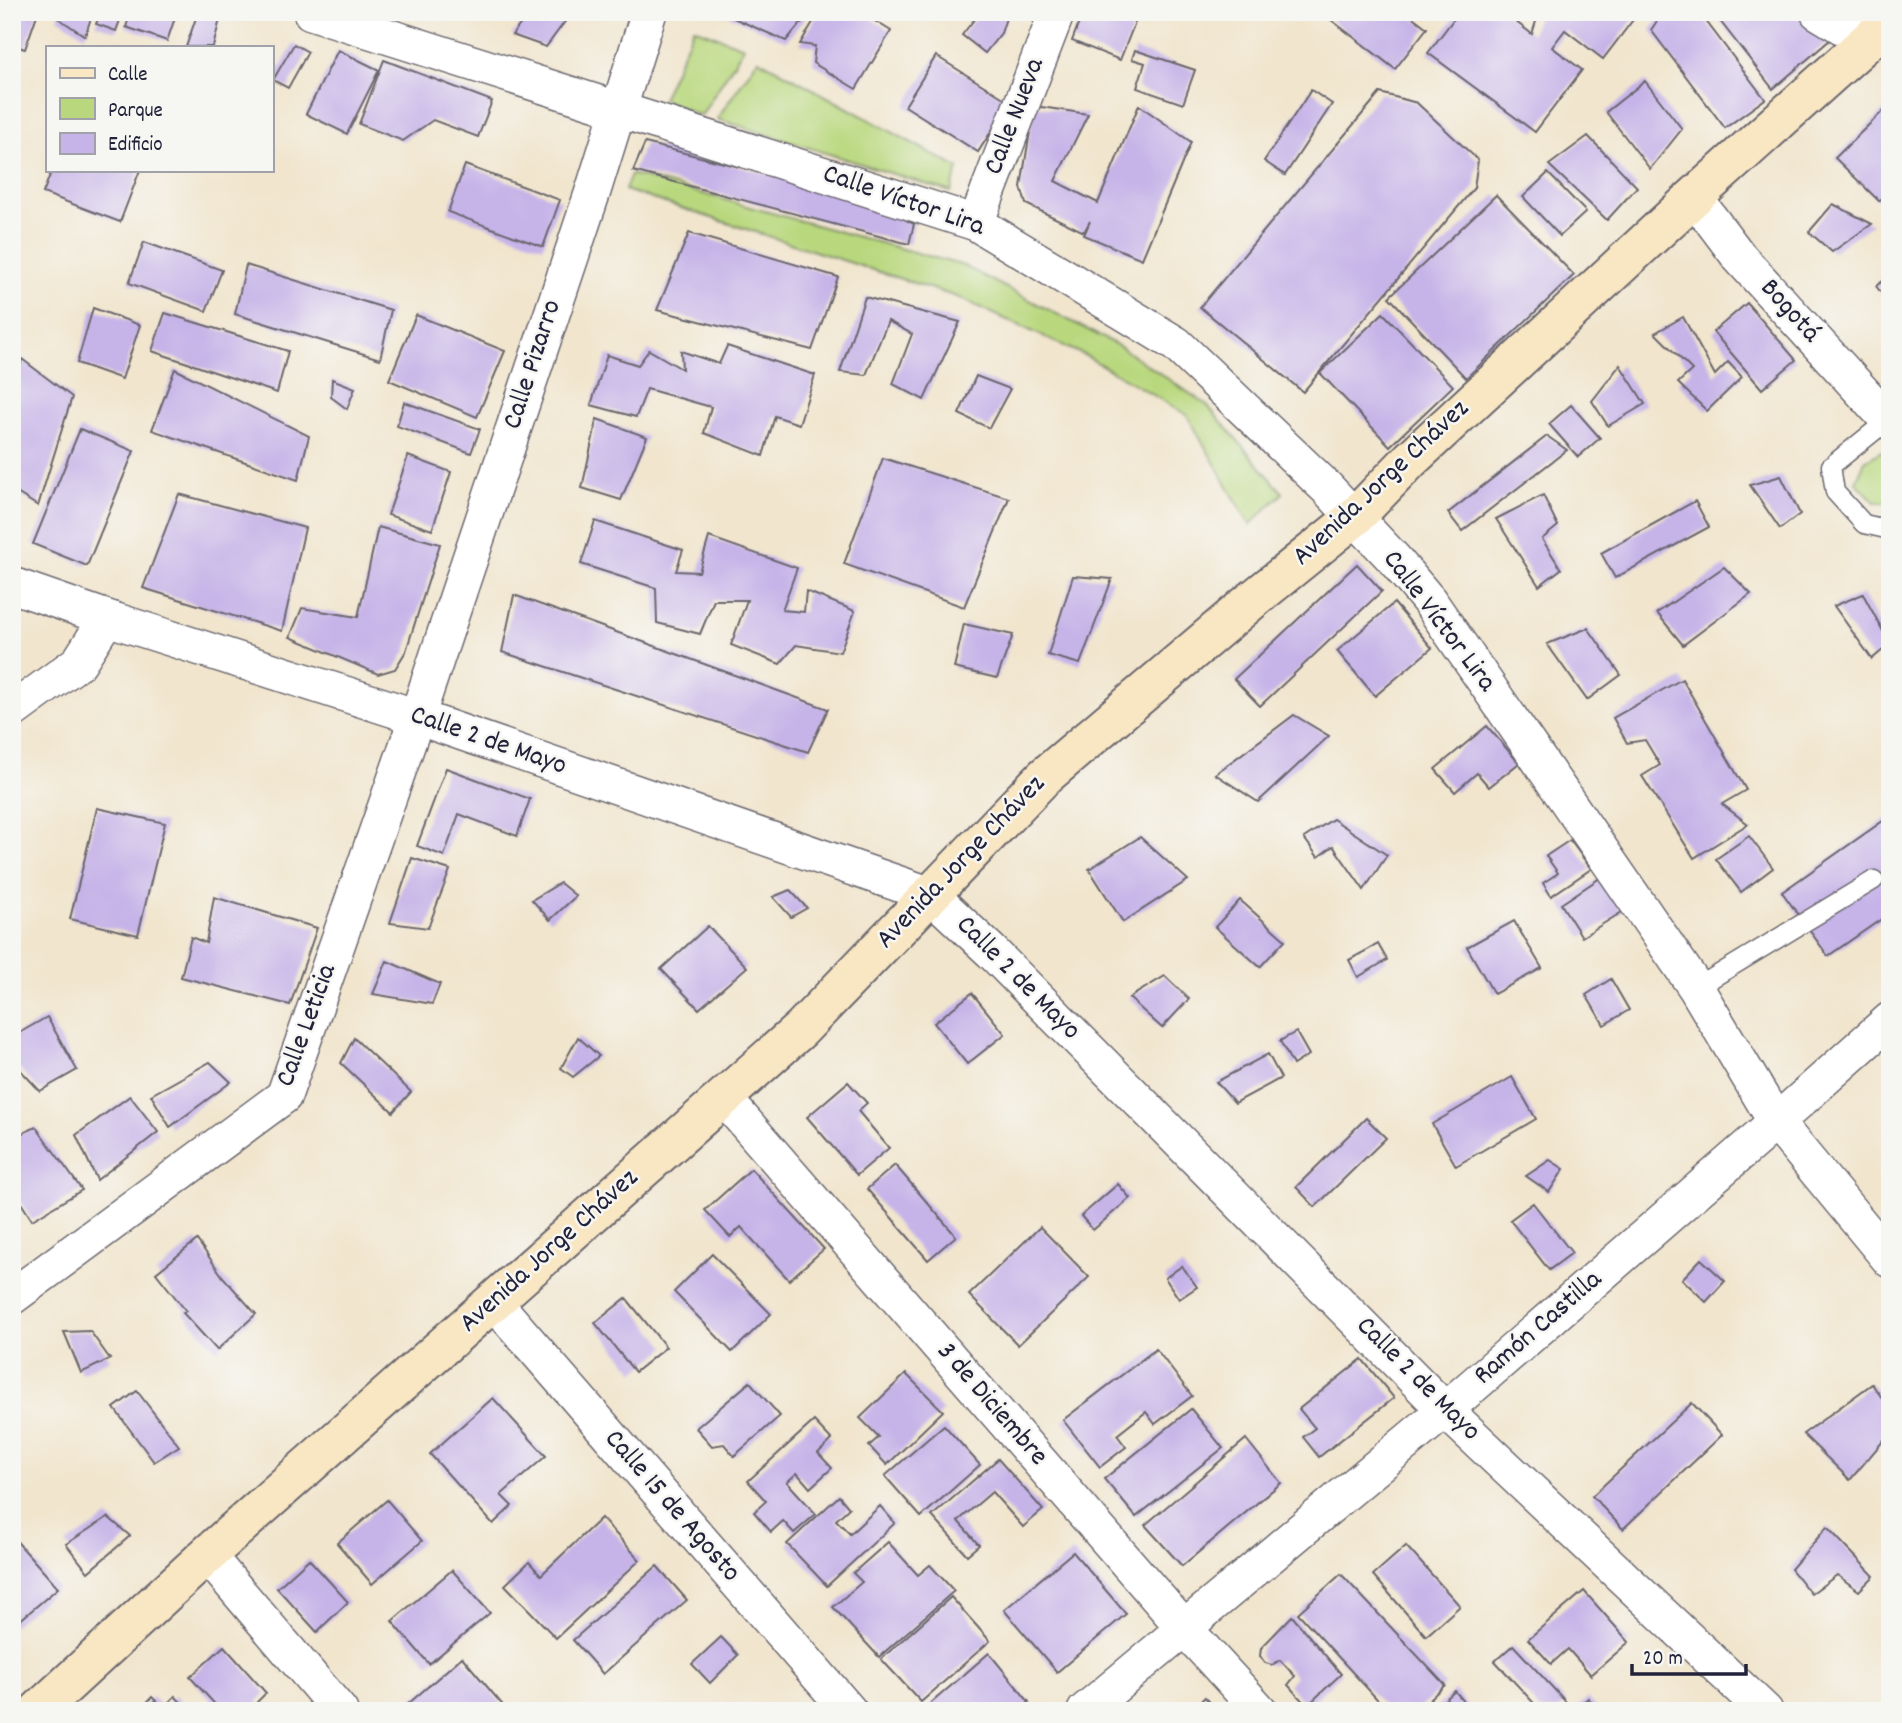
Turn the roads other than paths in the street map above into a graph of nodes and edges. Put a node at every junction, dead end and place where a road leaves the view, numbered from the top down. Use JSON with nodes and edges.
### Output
{"nodes":[{"id":1,"x":311,"y":12,"type":"edge"},
{"id":2,"x":649,"y":12,"type":"edge"},
{"id":3,"x":1057,"y":12,"type":"edge"},
{"id":4,"x":1818,"y":12,"type":"edge"},
{"id":5,"x":1878,"y":31,"type":"edge"},
{"id":6,"x":618,"y":110,"type":"junction"},
{"id":7,"x":1694,"y":197,"type":"junction"},
{"id":8,"x":976,"y":223,"type":"junction"},
{"id":9,"x":1889,"y":421,"type":"edge"},
{"id":10,"x":1354,"y":517,"type":"junction"},
{"id":11,"x":1890,"y":525,"type":"edge"},
{"id":12,"x":12,"y":585,"type":"edge"},
{"id":13,"x":107,"y":618,"type":"junction"},
{"id":14,"x":12,"y":711,"type":"edge"},
{"id":15,"x":417,"y":717,"type":"junction"},
{"id":16,"x":1874,"y":880,"type":"dead end"},
{"id":17,"x":931,"y":895,"type":"junction"},
{"id":18,"x":1696,"y":988,"type":"junction"},
{"id":19,"x":1890,"y":1020,"type":"edge"},
{"id":20,"x":723,"y":1097,"type":"junction"},
{"id":21,"x":1776,"y":1122,"type":"junction"},
{"id":22,"x":1890,"y":1260,"type":"edge"},
{"id":23,"x":12,"y":1297,"type":"edge"},
{"id":24,"x":494,"y":1302,"type":"junction"},
{"id":25,"x":1445,"y":1410,"type":"junction"},
{"id":26,"x":207,"y":1555,"type":"junction"},
{"id":27,"x":1184,"y":1628,"type":"junction"},
{"id":28,"x":38,"y":1711,"type":"edge"},
{"id":29,"x":340,"y":1711,"type":"edge"},
{"id":30,"x":849,"y":1711,"type":"edge"},
{"id":31,"x":1085,"y":1711,"type":"edge"},
{"id":32,"x":1260,"y":1711,"type":"edge"},
{"id":33,"x":1765,"y":1711,"type":"edge"}],
"edges":[{"from":1,"to":6,"type":"street","name":"Calle Víctor Lira"},
{"from":2,"to":6,"type":"street","name":"Calle Pizarro"},
{"from":3,"to":8,"type":"street","name":"Calle Nueva"},
{"from":4,"to":5,"type":"street"},
{"from":5,"to":7,"type":"main road","name":"Avenida Jorge Chávez"},
{"from":6,"to":8,"type":"street","name":"Calle Víctor Lira"},
{"from":6,"to":15,"type":"street","name":"Calle Pizarro"},
{"from":7,"to":9,"type":"street","name":"Bogotá"},
{"from":7,"to":10,"type":"main road","name":"Avenida Jorge Chávez"},
{"from":8,"to":10,"type":"street","name":"Calle Víctor Lira"},
{"from":9,"to":11,"type":"lane"},
{"from":10,"to":17,"type":"main road","name":"Avenida Jorge Chávez"},
{"from":10,"to":18,"type":"street","name":"Calle Víctor Lira"},
{"from":12,"to":13,"type":"street","name":"Calle 2 de Mayo"},
{"from":13,"to":14,"type":"street"},
{"from":13,"to":15,"type":"street","name":"Calle 2 de Mayo"},
{"from":15,"to":17,"type":"street","name":"Calle 2 de Mayo"},
{"from":15,"to":23,"type":"street","name":"Calle Leticia"},
{"from":16,"to":18,"type":"lane"},
{"from":17,"to":20,"type":"main road","name":"Avenida Jorge Chávez"},
{"from":17,"to":25,"type":"street","name":"Calle 2 de Mayo"},
{"from":18,"to":21,"type":"street","name":"Calle Víctor Lira"},
{"from":19,"to":21,"type":"street","name":"Ramón Castilla"},
{"from":20,"to":24,"type":"main road","name":"Avenida Jorge Chávez"},
{"from":20,"to":27,"type":"street","name":"3 de Diciembre"},
{"from":21,"to":22,"type":"street","name":"Calle Víctor Lira"},
{"from":21,"to":25,"type":"street","name":"Ramón Castilla"},
{"from":24,"to":26,"type":"main road","name":"Avenida Jorge Chávez"},
{"from":24,"to":30,"type":"street","name":"Calle 15 de Agosto"},
{"from":25,"to":27,"type":"street","name":"Ramón Castilla"},
{"from":25,"to":33,"type":"street","name":"Calle 2 de Mayo"},
{"from":26,"to":28,"type":"main road","name":"Avenida Jorge Chávez"},
{"from":26,"to":29,"type":"street"},
{"from":27,"to":31,"type":"street","name":"Ramón Castilla"},
{"from":27,"to":32,"type":"street","name":"3 de Diciembre"}]}
